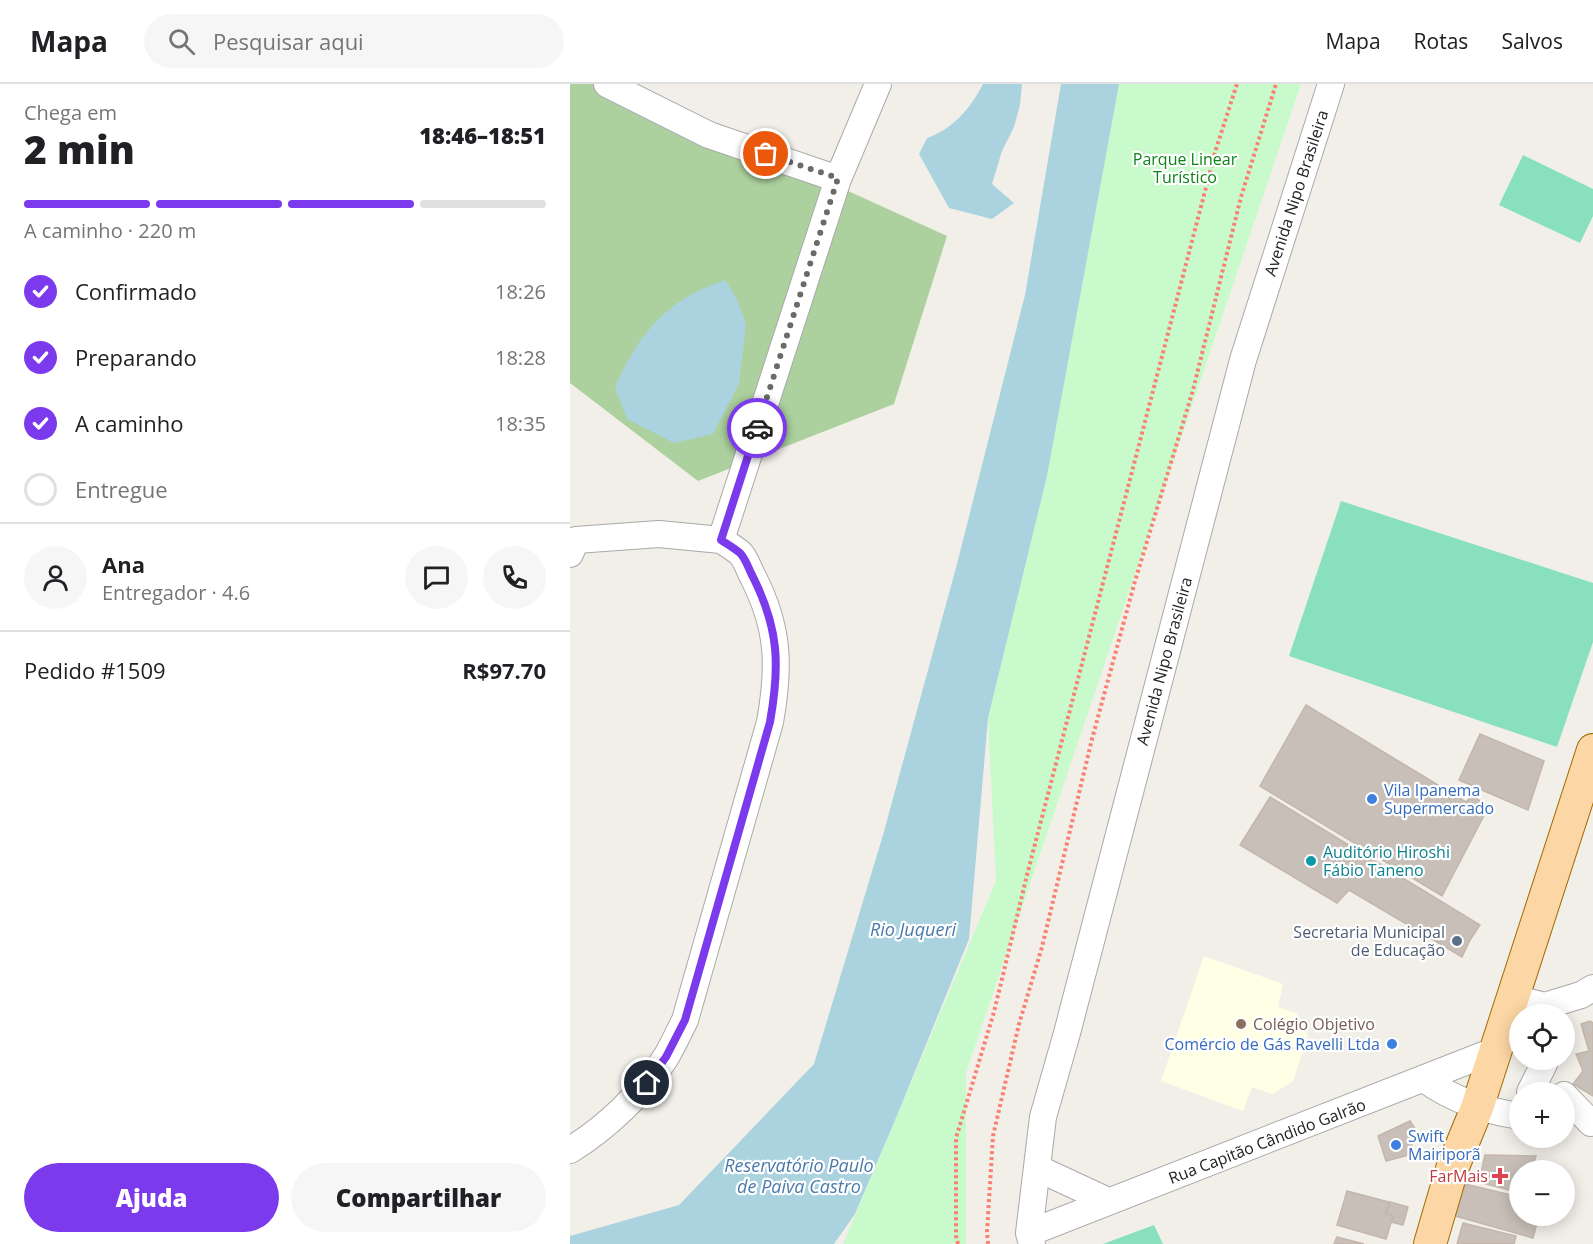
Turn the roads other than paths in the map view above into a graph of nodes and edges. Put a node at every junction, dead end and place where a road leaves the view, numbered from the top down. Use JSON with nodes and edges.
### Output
{"nodes":[{"id":1,"x":607,"y":84,"type":"edge"},
{"id":2,"x":878,"y":84,"type":"edge"},
{"id":3,"x":1331,"y":84,"type":"edge"},
{"id":4,"x":838,"y":178,"type":"junction"},
{"id":5,"x":721,"y":540,"type":"junction"},
{"id":6,"x":572,"y":544,"type":"edge"},
{"id":7,"x":1593,"y":750,"type":"edge"},
{"id":8,"x":1593,"y":988,"type":"edge"},
{"id":9,"x":1514,"y":998,"type":"junction"},
{"id":10,"x":1530,"y":1004,"type":"edge"},
{"id":11,"x":1560,"y":1004,"type":"edge"},
{"id":12,"x":1496,"y":1050,"type":"junction"},
{"id":13,"x":1424,"y":1079,"type":"junction"},
{"id":14,"x":1575,"y":1105,"type":"edge"},
{"id":15,"x":1477,"y":1108,"type":"junction"},
{"id":16,"x":1509,"y":1112,"type":"edge"},
{"id":17,"x":1575,"y":1121,"type":"edge"},
{"id":18,"x":1592,"y":1123,"type":"edge"},
{"id":19,"x":570,"y":1150,"type":"edge"},
{"id":20,"x":1037,"y":1168,"type":"junction"},
{"id":21,"x":1108,"y":1202,"type":"junction"},
{"id":22,"x":1030,"y":1238,"type":"edge"},
{"id":23,"x":1430,"y":1244,"type":"edge"}],
"edges":[{"from":1,"to":4,"type":"street"},
{"from":2,"to":4,"type":"street"},
{"from":3,"to":20,"type":"street","name":"Avenida Nipo Brasileira"},
{"from":4,"to":5,"type":"street"},
{"from":5,"to":6,"type":"street"},
{"from":5,"to":19,"type":"street"},
{"from":7,"to":9,"type":"main road"},
{"from":8,"to":11,"type":"street"},
{"from":9,"to":10,"type":"street"},
{"from":9,"to":12,"type":"main road"},
{"from":12,"to":13,"type":"street","name":"Rua Capitão Cândido Galrão"},
{"from":12,"to":15,"type":"main road"},
{"from":13,"to":15,"type":"street"},
{"from":13,"to":21,"type":"street","name":"Rua Capitão Cândido Galrão"},
{"from":14,"to":18,"type":"street"},
{"from":15,"to":16,"type":"street"},
{"from":15,"to":23,"type":"main road"},
{"from":17,"to":18,"type":"street"},
{"from":20,"to":21,"type":"street"},
{"from":20,"to":22,"type":"street","name":"Avenida Nipo Brasileira"},
{"from":21,"to":22,"type":"street","name":"Rua Capitão Cândido Galrão"}]}
